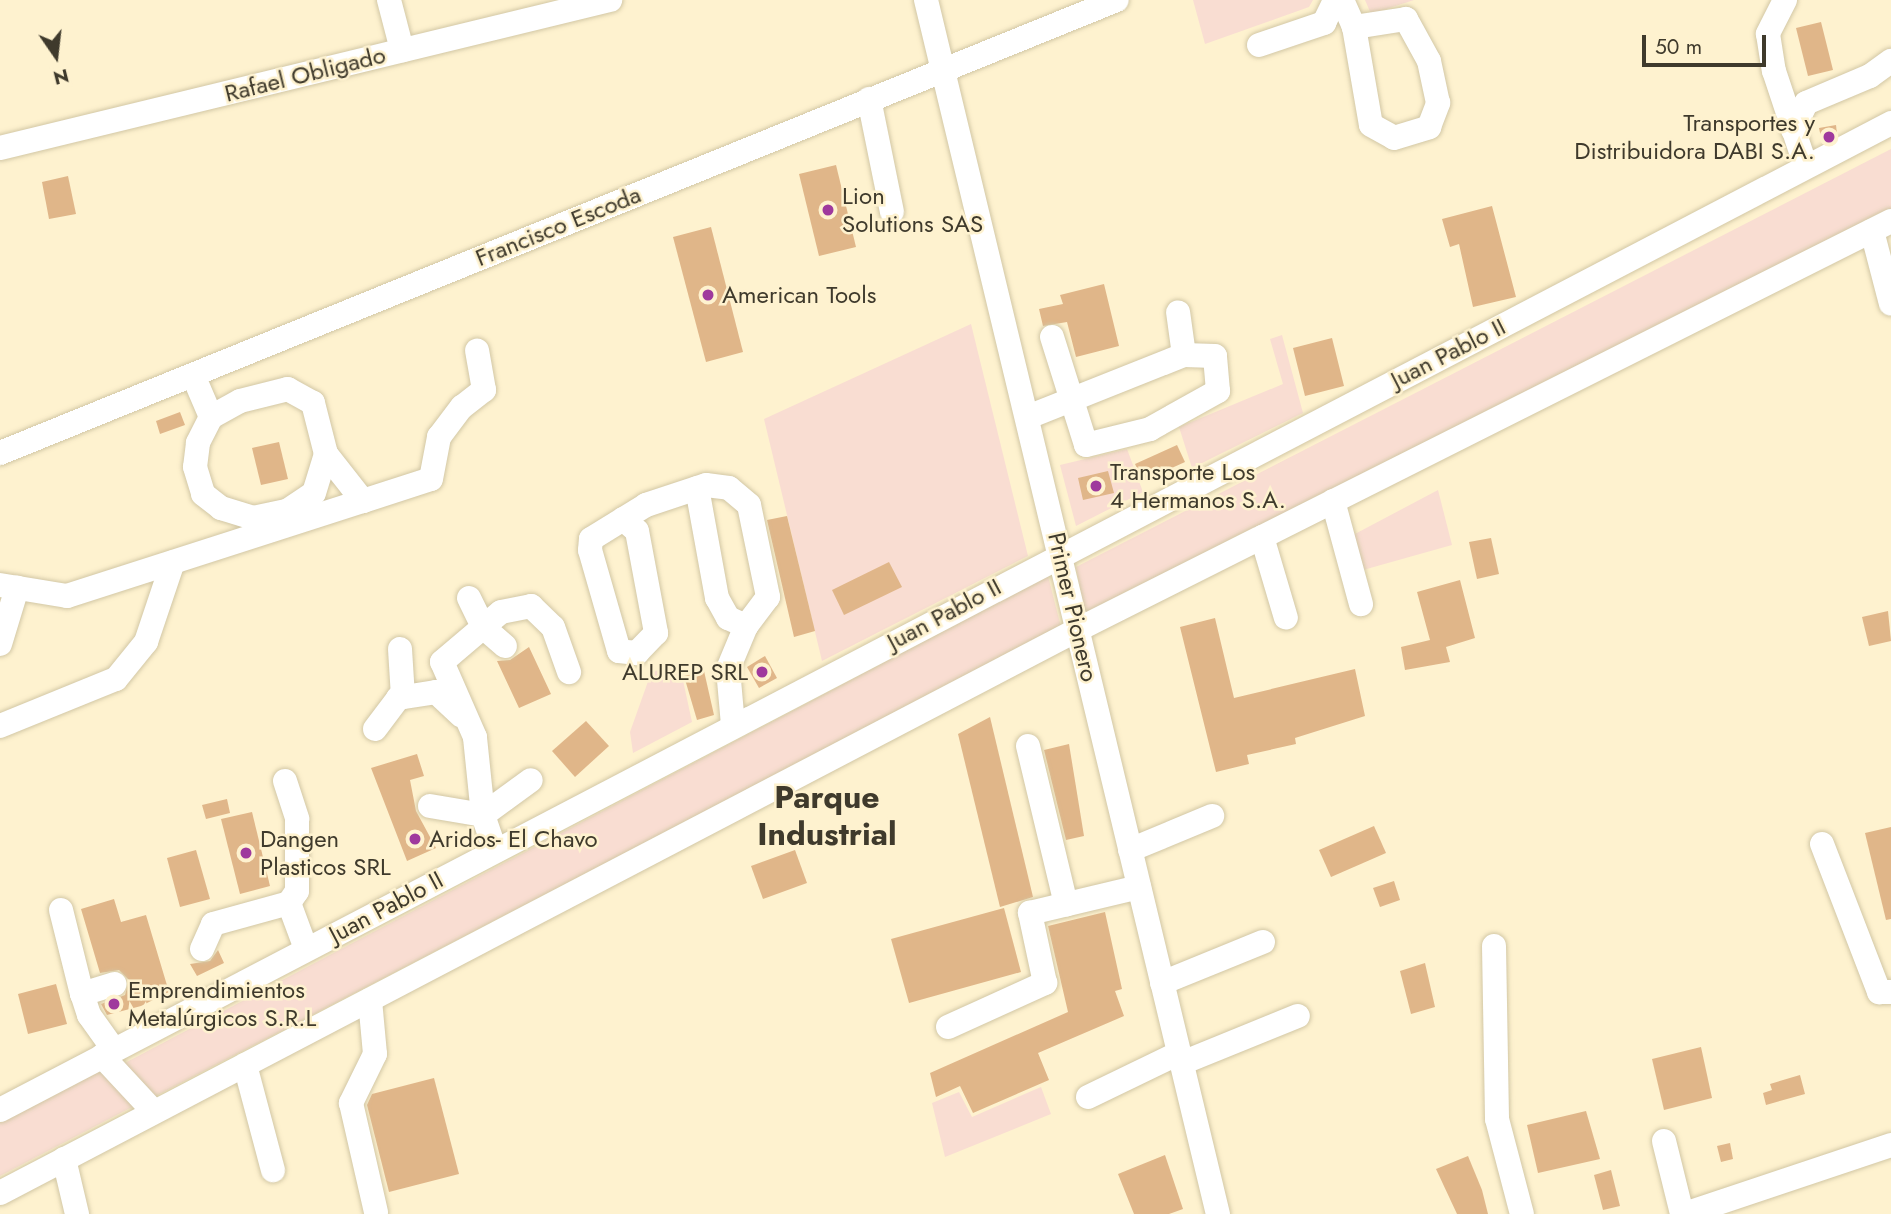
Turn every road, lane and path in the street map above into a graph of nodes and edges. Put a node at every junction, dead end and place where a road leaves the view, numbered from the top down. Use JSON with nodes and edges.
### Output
{"nodes":[{"id":1,"x":389,"y":0,"type":"edge"},
{"id":2,"x":610,"y":0,"type":"edge"},
{"id":3,"x":926,"y":0,"type":"edge"},
{"id":4,"x":1116,"y":0,"type":"edge"},
{"id":5,"x":1335,"y":0,"type":"edge"},
{"id":6,"x":1342,"y":0,"type":"edge"},
{"id":7,"x":1785,"y":0,"type":"edge"},
{"id":8,"x":1354,"y":27,"type":"junction"},
{"id":9,"x":1259,"y":45,"type":"dead end"},
{"id":10,"x":402,"y":50,"type":"junction"},
{"id":11,"x":1891,"y":61,"type":"edge"},
{"id":12,"x":944,"y":69,"type":"junction"},
{"id":13,"x":869,"y":99,"type":"junction"},
{"id":14,"x":1891,"y":123,"type":"edge"},
{"id":15,"x":1793,"y":130,"type":"junction"},
{"id":16,"x":0,"y":148,"type":"edge"},
{"id":17,"x":1806,"y":167,"type":"junction"},
{"id":18,"x":892,"y":212,"type":"dead end"},
{"id":19,"x":1882,"y":226,"type":"edge"},
{"id":20,"x":1891,"y":304,"type":"edge"},
{"id":21,"x":1178,"y":312,"type":"dead end"},
{"id":22,"x":1052,"y":337,"type":"dead end"},
{"id":23,"x":477,"y":351,"type":"dead end"},
{"id":24,"x":1184,"y":355,"type":"junction"},
{"id":25,"x":193,"y":374,"type":"junction"},
{"id":26,"x":1075,"y":398,"type":"junction"},
{"id":27,"x":211,"y":417,"type":"junction"},
{"id":28,"x":1028,"y":417,"type":"junction"},
{"id":29,"x":0,"y":453,"type":"edge"},
{"id":30,"x":326,"y":453,"type":"junction"},
{"id":31,"x":697,"y":488,"type":"junction"},
{"id":32,"x":363,"y":501,"type":"junction"},
{"id":33,"x":1333,"y":501,"type":"junction"},
{"id":34,"x":221,"y":508,"type":"junction"},
{"id":35,"x":623,"y":519,"type":"junction"},
{"id":36,"x":1262,"y":537,"type":"junction"},
{"id":37,"x":213,"y":549,"type":"junction"},
{"id":38,"x":1061,"y":553,"type":"junction"},
{"id":39,"x":173,"y":562,"type":"junction"},
{"id":40,"x":9,"y":586,"type":"edge"},
{"id":41,"x":469,"y":598,"type":"dead end"},
{"id":42,"x":1361,"y":604,"type":"dead end"},
{"id":43,"x":1286,"y":618,"type":"dead end"},
{"id":44,"x":746,"y":626,"type":"junction"},
{"id":45,"x":483,"y":627,"type":"junction"},
{"id":46,"x":1077,"y":630,"type":"junction"},
{"id":47,"x":0,"y":644,"type":"edge"},
{"id":48,"x":505,"y":646,"type":"dead end"},
{"id":49,"x":400,"y":649,"type":"dead end"},
{"id":50,"x":569,"y":672,"type":"dead end"},
{"id":51,"x":403,"y":697,"type":"junction"},
{"id":52,"x":469,"y":723,"type":"junction"},
{"id":53,"x":733,"y":725,"type":"junction"},
{"id":54,"x":0,"y":726,"type":"edge"},
{"id":55,"x":375,"y":729,"type":"dead end"},
{"id":56,"x":1028,"y":746,"type":"dead end"},
{"id":57,"x":531,"y":780,"type":"dead end"},
{"id":58,"x":285,"y":781,"type":"dead end"},
{"id":59,"x":430,"y":806,"type":"dead end"},
{"id":60,"x":483,"y":815,"type":"junction"},
{"id":61,"x":1212,"y":816,"type":"dead end"},
{"id":62,"x":1822,"y":844,"type":"dead end"},
{"id":63,"x":495,"y":850,"type":"junction"},
{"id":64,"x":1130,"y":850,"type":"junction"},
{"id":65,"x":1139,"y":887,"type":"junction"},
{"id":66,"x":289,"y":903,"type":"junction"},
{"id":67,"x":1066,"y":904,"type":"junction"},
{"id":68,"x":61,"y":910,"type":"dead end"},
{"id":69,"x":1263,"y":942,"type":"dead end"},
{"id":70,"x":1494,"y":946,"type":"dead end"},
{"id":71,"x":202,"y":949,"type":"dead end"},
{"id":72,"x":306,"y":949,"type":"junction"},
{"id":73,"x":1163,"y":983,"type":"junction"},
{"id":74,"x":115,"y":984,"type":"dead end"},
{"id":75,"x":1891,"y":992,"type":"edge"},
{"id":76,"x":82,"y":994,"type":"junction"},
{"id":77,"x":370,"y":1000,"type":"junction"},
{"id":78,"x":1298,"y":1016,"type":"dead end"},
{"id":79,"x":947,"y":1027,"type":"dead end"},
{"id":80,"x":108,"y":1053,"type":"junction"},
{"id":81,"x":1181,"y":1058,"type":"junction"},
{"id":82,"x":245,"y":1065,"type":"junction"},
{"id":83,"x":1088,"y":1097,"type":"dead end"},
{"id":84,"x":0,"y":1110,"type":"edge"},
{"id":85,"x":154,"y":1112,"type":"junction"},
{"id":86,"x":1664,"y":1141,"type":"dead end"},
{"id":87,"x":1891,"y":1145,"type":"edge"},
{"id":88,"x":64,"y":1159,"type":"junction"},
{"id":89,"x":273,"y":1170,"type":"dead end"},
{"id":90,"x":0,"y":1193,"type":"edge"},
{"id":91,"x":376,"y":1212,"type":"dead end"},
{"id":92,"x":77,"y":1214,"type":"edge"},
{"id":93,"x":1218,"y":1214,"type":"edge"},
{"id":94,"x":1522,"y":1214,"type":"edge"},
{"id":95,"x":1683,"y":1214,"type":"edge"}],
"edges":[{"from":1,"to":10,"type":"street"},
{"from":2,"to":10,"type":"street","name":"Rafael Obligado"},
{"from":3,"to":12,"type":"street","name":"Primer Pionero"},
{"from":4,"to":12,"type":"street","name":"Francisco Escoda"},
{"from":5,"to":9,"type":"street"},
{"from":6,"to":8,"type":"street"},
{"from":7,"to":15,"type":"street"},
{"from":8,"to":8,"type":"street"},
{"from":10,"to":16,"type":"street","name":"Rafael Obligado"},
{"from":11,"to":15,"type":"street"},
{"from":12,"to":13,"type":"street","name":"Francisco Escoda"},
{"from":12,"to":28,"type":"street","name":"Primer Pionero"},
{"from":13,"to":18,"type":"street"},
{"from":13,"to":25,"type":"street","name":"Francisco Escoda"},
{"from":14,"to":17,"type":"street","name":"Juan Pablo II"},
{"from":15,"to":17,"type":"street"},
{"from":17,"to":38,"type":"street","name":"Juan Pablo II"},
{"from":19,"to":20,"type":"street"},
{"from":19,"to":33,"type":"street"},
{"from":21,"to":24,"type":"street"},
{"from":22,"to":26,"type":"street"},
{"from":23,"to":32,"type":"street"},
{"from":24,"to":26,"type":"street"},
{"from":24,"to":26,"type":"street"},
{"from":25,"to":27,"type":"street"},
{"from":25,"to":29,"type":"street","name":"Francisco Escoda"},
{"from":26,"to":28,"type":"street"},
{"from":27,"to":30,"type":"street"},
{"from":27,"to":34,"type":"street"},
{"from":28,"to":38,"type":"street","name":"Primer Pionero"},
{"from":30,"to":32,"type":"street"},
{"from":30,"to":34,"type":"street"},
{"from":31,"to":35,"type":"street"},
{"from":31,"to":44,"type":"street"},
{"from":31,"to":44,"type":"street"},
{"from":32,"to":37,"type":"street"},
{"from":33,"to":36,"type":"street"},
{"from":33,"to":42,"type":"street"},
{"from":34,"to":37,"type":"street"},
{"from":35,"to":35,"type":"street"},
{"from":36,"to":43,"type":"street"},
{"from":36,"to":46,"type":"street"},
{"from":37,"to":39,"type":"street"},
{"from":38,"to":46,"type":"street","name":"Primer Pionero"},
{"from":38,"to":53,"type":"street","name":"Juan Pablo II"},
{"from":39,"to":40,"type":"street"},
{"from":39,"to":54,"type":"street"},
{"from":40,"to":47,"type":"street"},
{"from":41,"to":45,"type":"street"},
{"from":44,"to":53,"type":"street"},
{"from":45,"to":48,"type":"street"},
{"from":45,"to":50,"type":"street"},
{"from":45,"to":52,"type":"street"},
{"from":46,"to":64,"type":"street","name":"Primer Pionero"},
{"from":46,"to":77,"type":"street"},
{"from":49,"to":51,"type":"street"},
{"from":51,"to":52,"type":"street"},
{"from":51,"to":55,"type":"street"},
{"from":52,"to":60,"type":"street"},
{"from":53,"to":63,"type":"street","name":"Juan Pablo II"},
{"from":56,"to":67,"type":"street"},
{"from":57,"to":60,"type":"street"},
{"from":58,"to":66,"type":"street"},
{"from":59,"to":60,"type":"street"},
{"from":60,"to":63,"type":"street"},
{"from":61,"to":64,"type":"street"},
{"from":62,"to":75,"type":"street"},
{"from":63,"to":72,"type":"street","name":"Juan Pablo II"},
{"from":64,"to":65,"type":"street","name":"Primer Pionero"},
{"from":65,"to":67,"type":"street"},
{"from":65,"to":73,"type":"street","name":"Primer Pionero"},
{"from":66,"to":71,"type":"street"},
{"from":66,"to":72,"type":"street"},
{"from":67,"to":79,"type":"street"},
{"from":68,"to":76,"type":"street"},
{"from":69,"to":73,"type":"street"},
{"from":70,"to":94,"type":"street"},
{"from":72,"to":80,"type":"street","name":"Juan Pablo II"},
{"from":73,"to":81,"type":"street","name":"Primer Pionero"},
{"from":74,"to":76,"type":"street"},
{"from":76,"to":80,"type":"street"},
{"from":77,"to":82,"type":"street"},
{"from":77,"to":91,"type":"street"},
{"from":78,"to":81,"type":"street"},
{"from":80,"to":84,"type":"street","name":"Juan Pablo II"},
{"from":80,"to":85,"type":"street"},
{"from":81,"to":83,"type":"street"},
{"from":81,"to":93,"type":"street","name":"Primer Pionero"},
{"from":82,"to":85,"type":"street"},
{"from":82,"to":89,"type":"street"},
{"from":85,"to":88,"type":"street"},
{"from":86,"to":95,"type":"street"},
{"from":87,"to":95,"type":"street"},
{"from":88,"to":90,"type":"street"},
{"from":88,"to":92,"type":"street"}]}
